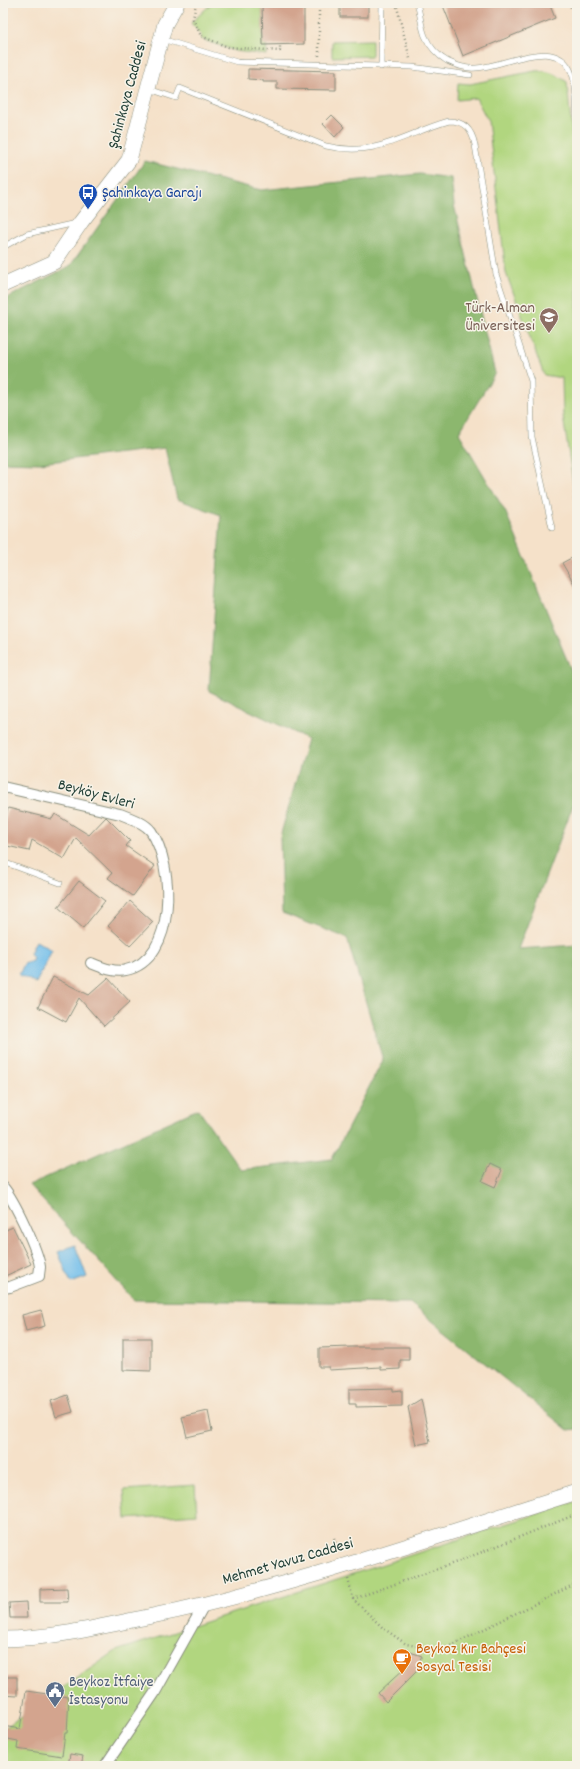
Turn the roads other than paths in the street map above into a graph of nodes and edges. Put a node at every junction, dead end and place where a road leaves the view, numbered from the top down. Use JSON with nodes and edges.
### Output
{"nodes":[{"id":1,"x":177,"y":3,"type":"edge"},
{"id":2,"x":382,"y":3,"type":"edge"},
{"id":3,"x":417,"y":3,"type":"edge"},
{"id":4,"x":162,"y":38,"type":"junction"},
{"id":5,"x":381,"y":67,"type":"junction"},
{"id":6,"x":470,"y":75,"type":"dead end"},
{"id":7,"x":149,"y":89,"type":"junction"},
{"id":8,"x":577,"y":120,"type":"edge"},
{"id":9,"x":81,"y":222,"type":"junction"},
{"id":10,"x":3,"y":247,"type":"edge"},
{"id":11,"x":3,"y":285,"type":"edge"},
{"id":12,"x":552,"y":528,"type":"dead end"},
{"id":13,"x":3,"y":787,"type":"edge"},
{"id":14,"x":3,"y":862,"type":"edge"},
{"id":15,"x":60,"y":883,"type":"dead end"},
{"id":16,"x":91,"y":963,"type":"dead end"},
{"id":17,"x":3,"y":1187,"type":"edge"},
{"id":18,"x":3,"y":1288,"type":"edge"},
{"id":19,"x":577,"y":1492,"type":"edge"},
{"id":20,"x":204,"y":1605,"type":"junction"},
{"id":21,"x":3,"y":1639,"type":"edge"},
{"id":22,"x":105,"y":1766,"type":"edge"}],
"edges":[{"from":1,"to":4,"type":"street","name":"Şahinkaya Caddesi"},
{"from":2,"to":5,"type":"lane"},
{"from":3,"to":8,"type":"lane"},
{"from":4,"to":5,"type":"lane"},
{"from":4,"to":7,"type":"street","name":"Şahinkaya Caddesi"},
{"from":5,"to":6,"type":"lane"},
{"from":7,"to":9,"type":"street","name":"Şahinkaya Caddesi"},
{"from":7,"to":12,"type":"lane"},
{"from":9,"to":10,"type":"lane"},
{"from":9,"to":11,"type":"street","name":"Şahinkaya Caddesi"},
{"from":13,"to":16,"type":"street","name":"Beyköy Evleri"},
{"from":14,"to":15,"type":"lane"},
{"from":17,"to":18,"type":"street"},
{"from":19,"to":20,"type":"street","name":"Mehmet Yavuz Caddesi"},
{"from":20,"to":21,"type":"street","name":"Mehmet Yavuz Caddesi"},
{"from":20,"to":22,"type":"street"}]}
